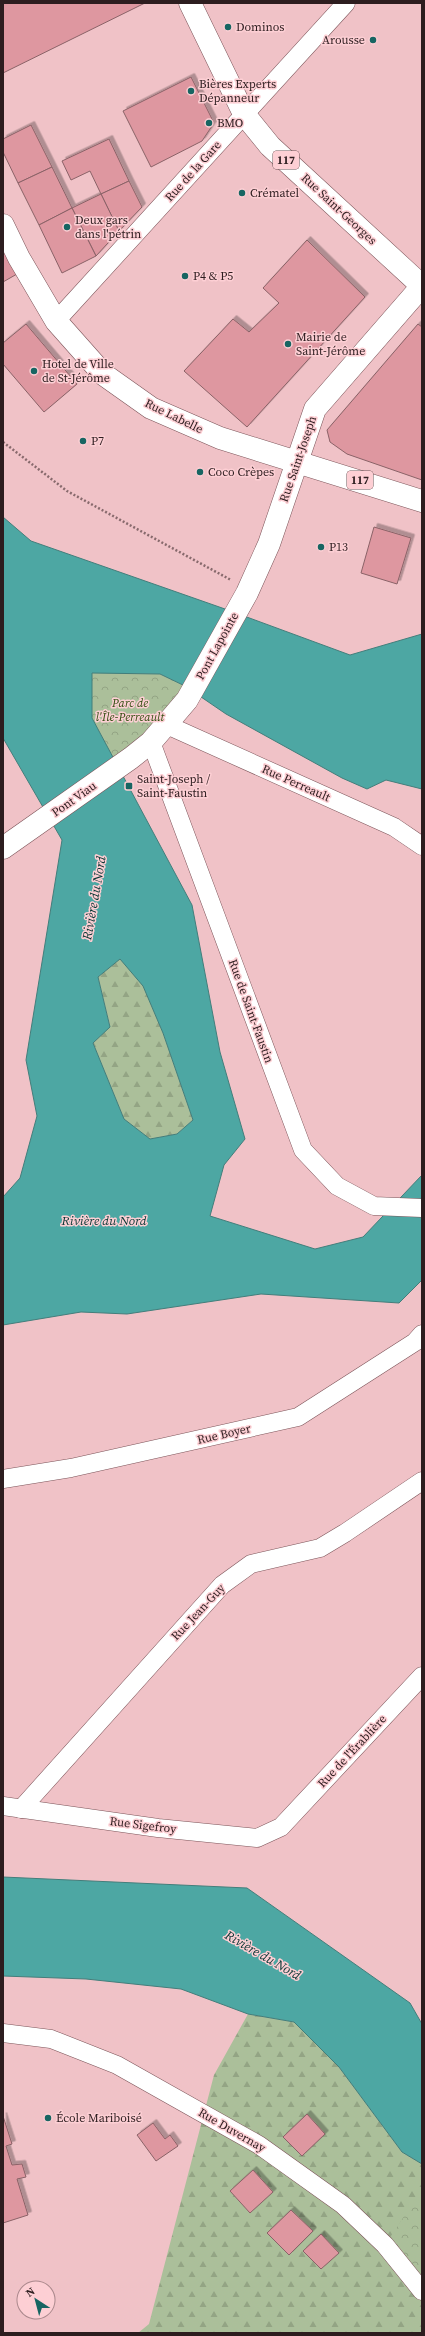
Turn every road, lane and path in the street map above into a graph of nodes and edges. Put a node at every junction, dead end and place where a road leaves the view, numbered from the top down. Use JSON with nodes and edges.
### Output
{"nodes":[{"id":1,"x":190,"y":3,"type":"edge"},
{"id":2,"x":346,"y":3,"type":"edge"},
{"id":3,"x":244,"y":114,"type":"junction"},
{"id":4,"x":3,"y":225,"type":"edge"},
{"id":5,"x":422,"y":286,"type":"edge"},
{"id":6,"x":56,"y":321,"type":"junction"},
{"id":7,"x":3,"y":442,"type":"edge"},
{"id":8,"x":298,"y":461,"type":"junction"},
{"id":9,"x":422,"y":501,"type":"edge"},
{"id":10,"x":217,"y":574,"type":"dead end"},
{"id":11,"x":247,"y":593,"type":"joint"},
{"id":12,"x":167,"y":725,"type":"junction"},
{"id":13,"x":151,"y":742,"type":"junction"},
{"id":14,"x":9,"y":844,"type":"edge"},
{"id":15,"x":422,"y":846,"type":"edge"},
{"id":16,"x":422,"y":1208,"type":"edge"},
{"id":17,"x":420,"y":1342,"type":"edge"},
{"id":18,"x":3,"y":1479,"type":"edge"},
{"id":19,"x":422,"y":1481,"type":"edge"},
{"id":20,"x":422,"y":1676,"type":"edge"},
{"id":21,"x":3,"y":1806,"type":"edge"},
{"id":22,"x":21,"y":1809,"type":"junction"},
{"id":23,"x":282,"y":1827,"type":"joint"},
{"id":24,"x":3,"y":2033,"type":"edge"},
{"id":25,"x":422,"y":2291,"type":"edge"}],
"edges":[{"from":1,"to":3,"type":"main road","name":"Rue Saint-Georges","number":"117"},
{"from":2,"to":3,"type":"street","name":"Rue de la Gare"},
{"from":3,"to":5,"type":"main road","name":"Rue Saint-Georges","number":"117"},
{"from":3,"to":6,"type":"street","name":"Rue de la Gare"},
{"from":4,"to":6,"type":"main road","name":"Rue Labelle","number":"117"},
{"from":5,"to":8,"type":"main road","name":"Rue Saint-Joseph"},
{"from":6,"to":8,"type":"main road","name":"Rue Labelle","number":"117"},
{"from":7,"to":10,"type":"path"},
{"from":8,"to":9,"type":"main road","name":"Rue Labelle","number":"117"},
{"from":8,"to":11,"type":"main road","name":"Rue Saint-Joseph"},
{"from":11,"to":12,"type":"main road","name":"Pont Lapointe"},
{"from":12,"to":13,"type":"main road"},
{"from":12,"to":15,"type":"street","name":"Rue Perreault"},
{"from":13,"to":14,"type":"main road","name":"Pont Viau"},
{"from":13,"to":16,"type":"street","name":"Rue de Saint-Faustin"},
{"from":17,"to":18,"type":"street","name":"Rue Boyer"},
{"from":19,"to":22,"type":"street","name":"Rue Jean-Guy"},
{"from":20,"to":23,"type":"street","name":"Rue de l'Érablière"},
{"from":21,"to":22,"type":"street","name":"Rue Sigefroy"},
{"from":22,"to":23,"type":"street","name":"Rue Sigefroy"},
{"from":24,"to":25,"type":"street","name":"Rue Duvernay"}]}
